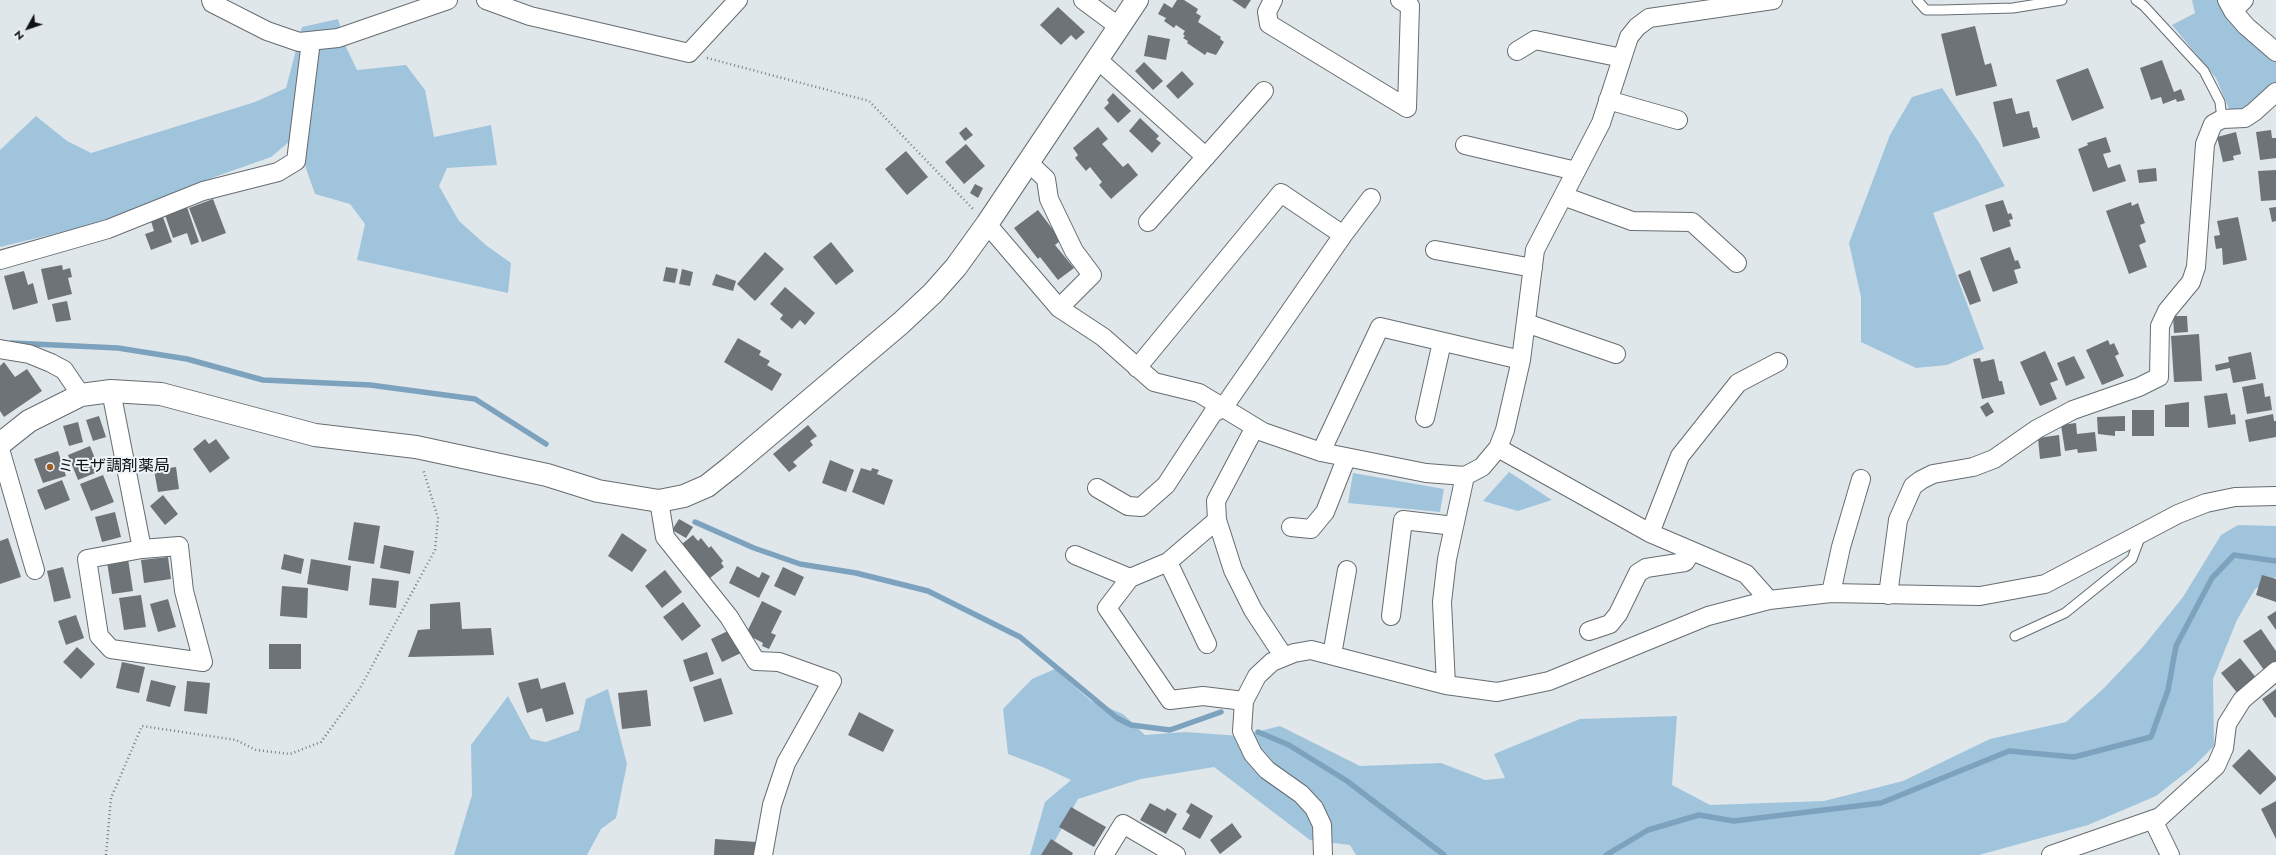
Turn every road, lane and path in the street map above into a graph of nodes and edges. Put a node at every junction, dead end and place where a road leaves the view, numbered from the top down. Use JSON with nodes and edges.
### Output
{"nodes":[{"id":1,"x":211,"y":0,"type":"edge"},
{"id":2,"x":448,"y":0,"type":"edge"},
{"id":3,"x":486,"y":0,"type":"edge"},
{"id":4,"x":738,"y":0,"type":"edge"},
{"id":5,"x":1083,"y":0,"type":"edge"},
{"id":6,"x":1137,"y":0,"type":"edge"},
{"id":7,"x":1273,"y":0,"type":"edge"},
{"id":8,"x":1773,"y":0,"type":"edge"},
{"id":9,"x":1917,"y":0,"type":"edge"},
{"id":10,"x":2062,"y":0,"type":"edge"},
{"id":11,"x":2136,"y":0,"type":"edge"},
{"id":12,"x":1407,"y":2,"type":"edge"},
{"id":13,"x":2235,"y":4,"type":"edge"},
{"id":14,"x":1118,"y":26,"type":"junction"},
{"id":15,"x":311,"y":41,"type":"junction"},
{"id":16,"x":1517,"y":51,"type":"dead end"},
{"id":17,"x":2276,"y":52,"type":"edge"},
{"id":18,"x":689,"y":53,"type":"junction"},
{"id":19,"x":1096,"y":58,"type":"junction"},
{"id":20,"x":1622,"y":58,"type":"junction"},
{"id":21,"x":1264,"y":91,"type":"dead end"},
{"id":22,"x":2276,"y":92,"type":"edge"},
{"id":23,"x":1608,"y":100,"type":"junction"},
{"id":24,"x":2222,"y":119,"type":"junction"},
{"id":25,"x":1678,"y":120,"type":"dead end"},
{"id":26,"x":1464,"y":145,"type":"dead end"},
{"id":27,"x":1206,"y":157,"type":"junction"},
{"id":28,"x":1028,"y":163,"type":"junction"},
{"id":29,"x":1576,"y":171,"type":"junction"},
{"id":30,"x":1563,"y":196,"type":"junction"},
{"id":31,"x":1371,"y":198,"type":"dead end"},
{"id":32,"x":1148,"y":222,"type":"dead end"},
{"id":33,"x":987,"y":224,"type":"junction"},
{"id":34,"x":1343,"y":235,"type":"junction"},
{"id":35,"x":1435,"y":250,"type":"dead end"},
{"id":36,"x":0,"y":260,"type":"edge"},
{"id":37,"x":1737,"y":263,"type":"dead end"},
{"id":38,"x":1533,"y":268,"type":"junction"},
{"id":39,"x":1059,"y":308,"type":"junction"},
{"id":40,"x":1526,"y":323,"type":"junction"},
{"id":41,"x":1442,"y":342,"type":"junction"},
{"id":42,"x":0,"y":349,"type":"edge"},
{"id":43,"x":1616,"y":354,"type":"dead end"},
{"id":44,"x":1521,"y":360,"type":"junction"},
{"id":45,"x":1778,"y":362,"type":"dead end"},
{"id":46,"x":1137,"y":368,"type":"junction"},
{"id":47,"x":111,"y":391,"type":"junction"},
{"id":48,"x":81,"y":395,"type":"junction"},
{"id":49,"x":1223,"y":408,"type":"junction"},
{"id":50,"x":1425,"y":418,"type":"dead end"},
{"id":51,"x":1255,"y":427,"type":"junction"},
{"id":52,"x":0,"y":444,"type":"edge"},
{"id":53,"x":416,"y":448,"type":"junction"},
{"id":54,"x":1498,"y":448,"type":"junction"},
{"id":55,"x":0,"y":449,"type":"edge"},
{"id":56,"x":1321,"y":452,"type":"junction"},
{"id":57,"x":1346,"y":458,"type":"junction"},
{"id":58,"x":1465,"y":476,"type":"junction"},
{"id":59,"x":1861,"y":479,"type":"dead end"},
{"id":60,"x":1098,"y":488,"type":"dead end"},
{"id":61,"x":2276,"y":496,"type":"edge"},
{"id":62,"x":659,"y":501,"type":"junction"},
{"id":63,"x":1217,"y":520,"type":"junction"},
{"id":64,"x":1454,"y":526,"type":"junction"},
{"id":65,"x":1292,"y":527,"type":"dead end"},
{"id":66,"x":1650,"y":533,"type":"junction"},
{"id":67,"x":2142,"y":533,"type":"junction"},
{"id":68,"x":142,"y":549,"type":"junction"},
{"id":69,"x":1692,"y":551,"type":"junction"},
{"id":70,"x":1075,"y":555,"type":"dead end"},
{"id":71,"x":1168,"y":562,"type":"junction"},
{"id":72,"x":35,"y":570,"type":"dead end"},
{"id":73,"x":1347,"y":570,"type":"dead end"},
{"id":74,"x":1130,"y":578,"type":"junction"},
{"id":75,"x":1831,"y":593,"type":"junction"},
{"id":76,"x":1888,"y":595,"type":"junction"},
{"id":77,"x":1769,"y":600,"type":"junction"},
{"id":78,"x":1391,"y":616,"type":"dead end"},
{"id":79,"x":1589,"y":631,"type":"dead end"},
{"id":80,"x":2015,"y":636,"type":"dead end"},
{"id":81,"x":1207,"y":644,"type":"dead end"},
{"id":82,"x":1332,"y":655,"type":"junction"},
{"id":83,"x":1284,"y":657,"type":"junction"},
{"id":84,"x":2276,"y":671,"type":"edge"},
{"id":85,"x":1446,"y":684,"type":"junction"},
{"id":86,"x":1244,"y":700,"type":"junction"},
{"id":87,"x":2153,"y":820,"type":"junction"},
{"id":88,"x":2085,"y":850,"type":"edge"},
{"id":89,"x":106,"y":855,"type":"edge"},
{"id":90,"x":762,"y":855,"type":"edge"},
{"id":91,"x":1104,"y":855,"type":"edge"},
{"id":92,"x":1176,"y":855,"type":"edge"},
{"id":93,"x":1323,"y":855,"type":"edge"},
{"id":94,"x":2051,"y":855,"type":"edge"},
{"id":95,"x":2170,"y":855,"type":"edge"}],
"edges":[{"from":1,"to":15,"type":"street"},
{"from":2,"to":15,"type":"street"},
{"from":3,"to":18,"type":"street"},
{"from":4,"to":18,"type":"street"},
{"from":5,"to":14,"type":"street"},
{"from":6,"to":14,"type":"street"},
{"from":7,"to":12,"type":"street"},
{"from":8,"to":20,"type":"street"},
{"from":9,"to":10,"type":"lane"},
{"from":11,"to":24,"type":"lane"},
{"from":13,"to":17,"type":"street"},
{"from":14,"to":19,"type":"street"},
{"from":15,"to":36,"type":"street"},
{"from":16,"to":20,"type":"street"},
{"from":18,"to":33,"type":"path"},
{"from":19,"to":27,"type":"street"},
{"from":19,"to":28,"type":"street"},
{"from":20,"to":23,"type":"street"},
{"from":21,"to":27,"type":"street"},
{"from":22,"to":24,"type":"street"},
{"from":23,"to":25,"type":"street"},
{"from":23,"to":29,"type":"street"},
{"from":24,"to":76,"type":"street"},
{"from":26,"to":29,"type":"street"},
{"from":27,"to":32,"type":"street"},
{"from":28,"to":33,"type":"street"},
{"from":28,"to":39,"type":"street"},
{"from":29,"to":30,"type":"street"},
{"from":30,"to":37,"type":"street"},
{"from":30,"to":38,"type":"street"},
{"from":31,"to":34,"type":"street"},
{"from":33,"to":39,"type":"street"},
{"from":33,"to":62,"type":"street"},
{"from":34,"to":46,"type":"street"},
{"from":34,"to":49,"type":"street"},
{"from":35,"to":38,"type":"street"},
{"from":38,"to":40,"type":"street"},
{"from":39,"to":46,"type":"street"},
{"from":40,"to":43,"type":"street"},
{"from":40,"to":44,"type":"street"},
{"from":41,"to":44,"type":"street"},
{"from":41,"to":50,"type":"street"},
{"from":41,"to":56,"type":"street"},
{"from":42,"to":48,"type":"street"},
{"from":44,"to":54,"type":"street"},
{"from":45,"to":66,"type":"street"},
{"from":46,"to":49,"type":"street"},
{"from":47,"to":48,"type":"street"},
{"from":47,"to":53,"type":"street"},
{"from":47,"to":68,"type":"street"},
{"from":48,"to":52,"type":"street"},
{"from":49,"to":51,"type":"street"},
{"from":49,"to":60,"type":"street"},
{"from":51,"to":56,"type":"street"},
{"from":51,"to":63,"type":"street"},
{"from":53,"to":62,"type":"street"},
{"from":53,"to":89,"type":"path"},
{"from":54,"to":58,"type":"street"},
{"from":54,"to":66,"type":"street"},
{"from":55,"to":72,"type":"street"},
{"from":56,"to":57,"type":"street"},
{"from":57,"to":58,"type":"street"},
{"from":57,"to":65,"type":"street"},
{"from":58,"to":64,"type":"street"},
{"from":59,"to":75,"type":"street"},
{"from":61,"to":67,"type":"street"},
{"from":62,"to":90,"type":"street"},
{"from":63,"to":71,"type":"street"},
{"from":63,"to":83,"type":"street"},
{"from":64,"to":78,"type":"street"},
{"from":64,"to":85,"type":"street"},
{"from":66,"to":69,"type":"street"},
{"from":67,"to":76,"type":"street"},
{"from":67,"to":80,"type":"lane"},
{"from":68,"to":68,"type":"street"},
{"from":69,"to":77,"type":"street"},
{"from":69,"to":79,"type":"street"},
{"from":70,"to":74,"type":"street"},
{"from":71,"to":74,"type":"street"},
{"from":71,"to":81,"type":"street"},
{"from":73,"to":82,"type":"street"},
{"from":74,"to":86,"type":"street"},
{"from":75,"to":76,"type":"street"},
{"from":75,"to":77,"type":"street"},
{"from":77,"to":85,"type":"street"},
{"from":82,"to":83,"type":"street"},
{"from":82,"to":85,"type":"street"},
{"from":83,"to":86,"type":"street"},
{"from":84,"to":87,"type":"street"},
{"from":86,"to":93,"type":"street"},
{"from":87,"to":88,"type":"street"},
{"from":87,"to":95,"type":"street"},
{"from":88,"to":94,"type":"street"},
{"from":91,"to":92,"type":"street"}]}
